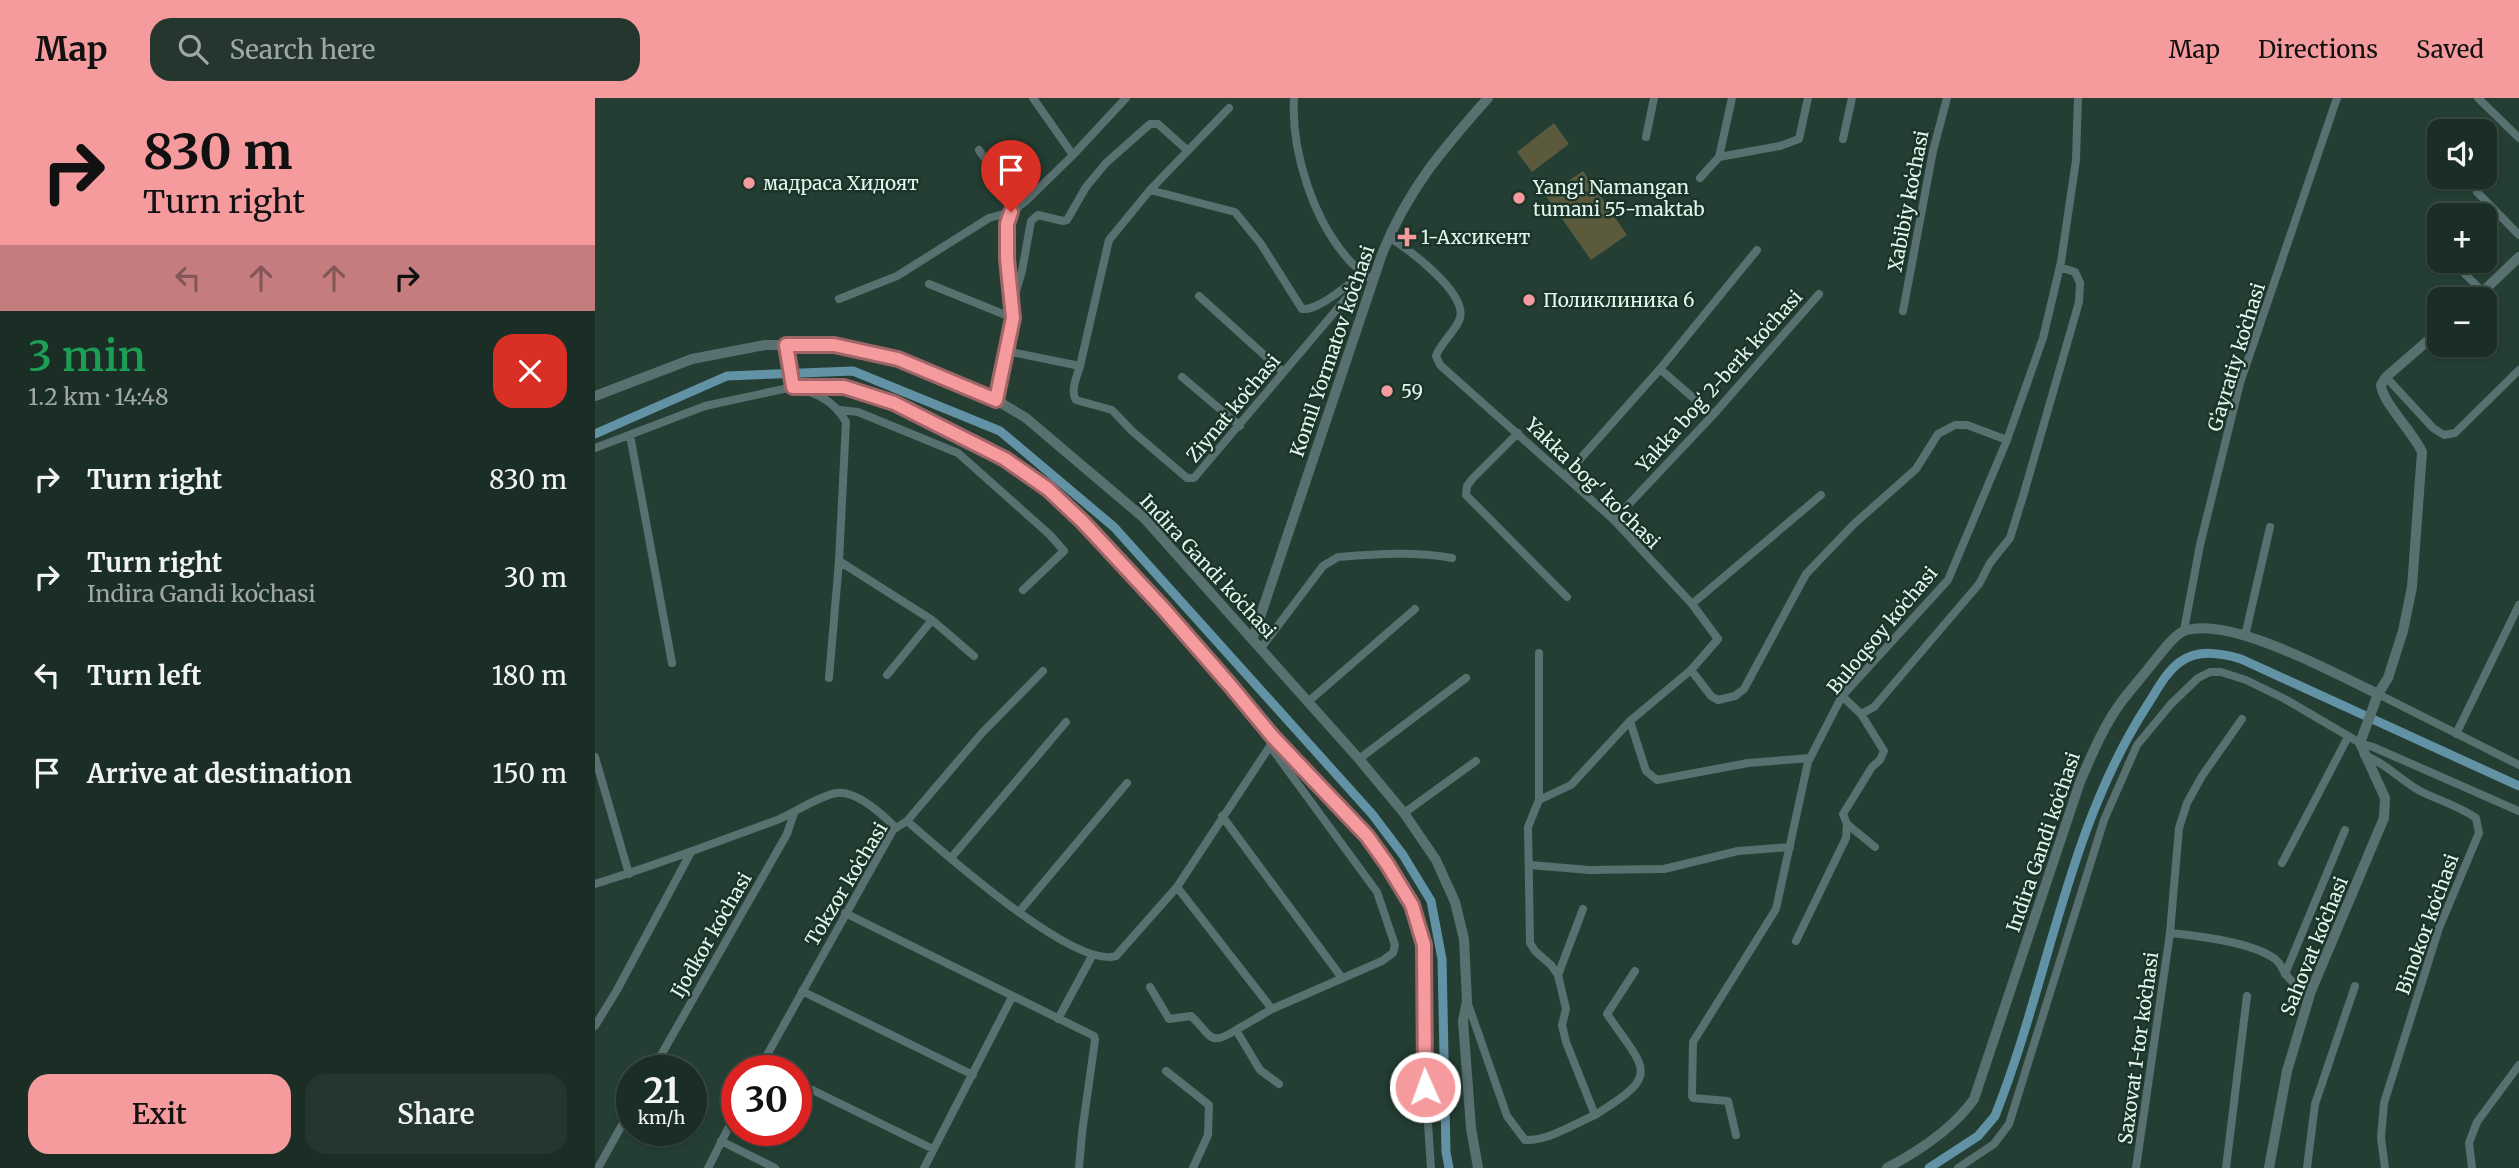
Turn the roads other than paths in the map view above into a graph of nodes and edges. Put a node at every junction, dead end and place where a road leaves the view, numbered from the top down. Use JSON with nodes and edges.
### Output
{"nodes":[{"id":1,"x":1033,"y":98,"type":"edge"},
{"id":2,"x":1294,"y":98,"type":"edge"},
{"id":3,"x":1488,"y":98,"type":"edge"},
{"id":4,"x":1654,"y":98,"type":"edge"},
{"id":5,"x":1732,"y":98,"type":"edge"},
{"id":6,"x":1808,"y":98,"type":"edge"},
{"id":7,"x":1852,"y":98,"type":"edge"},
{"id":8,"x":1947,"y":98,"type":"edge"},
{"id":9,"x":2068,"y":98,"type":"edge"},
{"id":10,"x":2337,"y":98,"type":"edge"},
{"id":11,"x":2478,"y":98,"type":"edge"},
{"id":12,"x":1124,"y":99,"type":"edge"},
{"id":13,"x":2078,"y":99,"type":"edge"},
{"id":14,"x":1229,"y":108,"type":"dead end"},
{"id":15,"x":1646,"y":137,"type":"dead end"},
{"id":16,"x":2519,"y":138,"type":"edge"},
{"id":17,"x":1843,"y":139,"type":"dead end"},
{"id":18,"x":979,"y":150,"type":"dead end"},
{"id":19,"x":1187,"y":150,"type":"junction"},
{"id":20,"x":1073,"y":155,"type":"junction"},
{"id":21,"x":1719,"y":157,"type":"junction"},
{"id":22,"x":1700,"y":178,"type":"dead end"},
{"id":23,"x":1150,"y":190,"type":"junction"},
{"id":24,"x":2477,"y":192,"type":"dead end"},
{"id":25,"x":1014,"y":210,"type":"junction"},
{"id":26,"x":2519,"y":235,"type":"edge"},
{"id":27,"x":1389,"y":237,"type":"junction"},
{"id":28,"x":1757,"y":250,"type":"dead end"},
{"id":29,"x":2519,"y":257,"type":"edge"},
{"id":30,"x":2060,"y":267,"type":"junction"},
{"id":31,"x":1364,"y":273,"type":"junction"},
{"id":32,"x":2461,"y":273,"type":"edge"},
{"id":33,"x":1354,"y":280,"type":"junction"},
{"id":34,"x":1373,"y":282,"type":"junction"},
{"id":35,"x":929,"y":284,"type":"dead end"},
{"id":36,"x":2472,"y":287,"type":"edge"},
{"id":37,"x":2488,"y":287,"type":"edge"},
{"id":38,"x":1819,"y":294,"type":"dead end"},
{"id":39,"x":1199,"y":296,"type":"dead end"},
{"id":40,"x":839,"y":299,"type":"dead end"},
{"id":41,"x":1011,"y":307,"type":"junction"},
{"id":42,"x":1903,"y":311,"type":"dead end"},
{"id":43,"x":1013,"y":318,"type":"junction"},
{"id":44,"x":2427,"y":341,"type":"edge"},
{"id":45,"x":787,"y":351,"type":"junction"},
{"id":46,"x":1006,"y":351,"type":"junction"},
{"id":47,"x":1080,"y":366,"type":"junction"},
{"id":48,"x":1660,"y":369,"type":"junction"},
{"id":49,"x":2519,"y":370,"type":"edge"},
{"id":50,"x":1283,"y":372,"type":"junction"},
{"id":51,"x":1182,"y":377,"type":"dead end"},
{"id":52,"x":2386,"y":377,"type":"junction"},
{"id":53,"x":793,"y":387,"type":"junction"},
{"id":54,"x":595,"y":396,"type":"edge"},
{"id":55,"x":996,"y":400,"type":"junction"},
{"id":56,"x":839,"y":410,"type":"junction"},
{"id":57,"x":1713,"y":415,"type":"junction"},
{"id":58,"x":1240,"y":426,"type":"junction"},
{"id":59,"x":1518,"y":433,"type":"junction"},
{"id":60,"x":630,"y":435,"type":"junction"},
{"id":61,"x":2007,"y":440,"type":"junction"},
{"id":62,"x":595,"y":448,"type":"edge"},
{"id":63,"x":1565,"y":476,"type":"junction"},
{"id":64,"x":1821,"y":495,"type":"dead end"},
{"id":65,"x":1614,"y":520,"type":"junction"},
{"id":66,"x":2270,"y":527,"type":"dead end"},
{"id":67,"x":1452,"y":558,"type":"dead end"},
{"id":68,"x":839,"y":561,"type":"junction"},
{"id":69,"x":1023,"y":590,"type":"dead end"},
{"id":70,"x":1567,"y":597,"type":"dead end"},
{"id":71,"x":1692,"y":604,"type":"junction"},
{"id":72,"x":2519,"y":605,"type":"edge"},
{"id":73,"x":1415,"y":609,"type":"dead end"},
{"id":74,"x":932,"y":620,"type":"junction"},
{"id":75,"x":2184,"y":630,"type":"junction"},
{"id":76,"x":2245,"y":636,"type":"junction"},
{"id":77,"x":1253,"y":638,"type":"junction"},
{"id":78,"x":1261,"y":648,"type":"junction"},
{"id":79,"x":1539,"y":653,"type":"dead end"},
{"id":80,"x":974,"y":656,"type":"dead end"},
{"id":81,"x":672,"y":663,"type":"dead end"},
{"id":82,"x":1691,"y":670,"type":"junction"},
{"id":83,"x":1043,"y":671,"type":"dead end"},
{"id":84,"x":887,"y":675,"type":"dead end"},
{"id":85,"x":829,"y":678,"type":"dead end"},
{"id":86,"x":1467,"y":678,"type":"dead end"},
{"id":87,"x":1842,"y":696,"type":"junction"},
{"id":88,"x":2376,"y":700,"type":"junction"},
{"id":89,"x":1309,"y":701,"type":"junction"},
{"id":90,"x":1861,"y":714,"type":"junction"},
{"id":91,"x":2242,"y":719,"type":"dead end"},
{"id":92,"x":1630,"y":721,"type":"junction"},
{"id":93,"x":1066,"y":722,"type":"dead end"},
{"id":94,"x":2456,"y":734,"type":"junction"},
{"id":95,"x":2348,"y":737,"type":"junction"},
{"id":96,"x":1271,"y":742,"type":"junction"},
{"id":97,"x":2360,"y":743,"type":"junction"},
{"id":98,"x":2364,"y":755,"type":"junction"},
{"id":99,"x":595,"y":757,"type":"edge"},
{"id":100,"x":1810,"y":758,"type":"junction"},
{"id":101,"x":1359,"y":759,"type":"junction"},
{"id":102,"x":1476,"y":761,"type":"dead end"},
{"id":103,"x":2519,"y":765,"type":"edge"},
{"id":104,"x":1127,"y":783,"type":"dead end"},
{"id":105,"x":1539,"y":800,"type":"junction"},
{"id":106,"x":2519,"y":811,"type":"edge"},
{"id":107,"x":794,"y":813,"type":"junction"},
{"id":108,"x":1404,"y":813,"type":"junction"},
{"id":109,"x":1222,"y":816,"type":"junction"},
{"id":110,"x":907,"y":821,"type":"junction"},
{"id":111,"x":1847,"y":824,"type":"junction"},
{"id":112,"x":895,"y":827,"type":"junction"},
{"id":113,"x":2345,"y":830,"type":"dead end"},
{"id":114,"x":1790,"y":847,"type":"junction"},
{"id":115,"x":1875,"y":847,"type":"dead end"},
{"id":116,"x":691,"y":852,"type":"junction"},
{"id":117,"x":951,"y":858,"type":"junction"},
{"id":118,"x":2282,"y":863,"type":"dead end"},
{"id":119,"x":1530,"y":865,"type":"junction"},
{"id":120,"x":629,"y":874,"type":"junction"},
{"id":121,"x":595,"y":884,"type":"edge"},
{"id":122,"x":1177,"y":887,"type":"junction"},
{"id":123,"x":1583,"y":909,"type":"dead end"},
{"id":124,"x":1019,"y":912,"type":"junction"},
{"id":125,"x":845,"y":913,"type":"junction"},
{"id":126,"x":2170,"y":933,"type":"junction"},
{"id":127,"x":1796,"y":941,"type":"dead end"},
{"id":128,"x":1092,"y":956,"type":"junction"},
{"id":129,"x":1635,"y":971,"type":"dead end"},
{"id":130,"x":2285,"y":974,"type":"junction"},
{"id":131,"x":1558,"y":975,"type":"junction"},
{"id":132,"x":1342,"y":978,"type":"junction"},
{"id":133,"x":2355,"y":986,"type":"dead end"},
{"id":134,"x":1150,"y":987,"type":"dead end"},
{"id":135,"x":802,"y":991,"type":"junction"},
{"id":136,"x":2311,"y":991,"type":"junction"},
{"id":137,"x":1012,"y":996,"type":"junction"},
{"id":138,"x":2247,"y":996,"type":"dead end"},
{"id":139,"x":1467,"y":1001,"type":"junction"},
{"id":140,"x":1272,"y":1009,"type":"junction"},
{"id":141,"x":1058,"y":1019,"type":"junction"},
{"id":142,"x":595,"y":1026,"type":"edge"},
{"id":143,"x":1237,"y":1030,"type":"junction"},
{"id":144,"x":661,"y":1055,"type":"edge"},
{"id":145,"x":766,"y":1055,"type":"edge"},
{"id":146,"x":2519,"y":1065,"type":"edge"},
{"id":147,"x":1166,"y":1071,"type":"dead end"},
{"id":148,"x":974,"y":1075,"type":"junction"},
{"id":149,"x":1279,"y":1084,"type":"dead end"},
{"id":150,"x":812,"y":1090,"type":"edge"},
{"id":151,"x":1595,"y":1115,"type":"junction"},
{"id":152,"x":1736,"y":1135,"type":"dead end"},
{"id":153,"x":616,"y":1136,"type":"edge"},
{"id":154,"x":721,"y":1142,"type":"edge"},
{"id":155,"x":729,"y":1146,"type":"edge"},
{"id":156,"x":933,"y":1149,"type":"junction"},
{"id":157,"x":598,"y":1168,"type":"edge"},
{"id":158,"x":708,"y":1168,"type":"edge"},
{"id":159,"x":775,"y":1168,"type":"edge"},
{"id":160,"x":924,"y":1168,"type":"edge"},
{"id":161,"x":1079,"y":1168,"type":"edge"},
{"id":162,"x":1193,"y":1168,"type":"edge"},
{"id":163,"x":1431,"y":1168,"type":"edge"},
{"id":164,"x":1478,"y":1168,"type":"edge"},
{"id":165,"x":1887,"y":1168,"type":"edge"},
{"id":166,"x":1958,"y":1168,"type":"edge"},
{"id":167,"x":2136,"y":1168,"type":"edge"},
{"id":168,"x":2226,"y":1168,"type":"edge"},
{"id":169,"x":2269,"y":1168,"type":"edge"},
{"id":170,"x":2307,"y":1168,"type":"edge"},
{"id":171,"x":2385,"y":1168,"type":"edge"},
{"id":172,"x":2472,"y":1168,"type":"edge"}],
"edges":[{"from":1,"to":20,"type":"street"},
{"from":2,"to":31,"type":"street"},
{"from":3,"to":27,"type":"street","name":"Komil Yormatov koʻchasi"},
{"from":4,"to":15,"type":"street"},
{"from":5,"to":21,"type":"street"},
{"from":6,"to":21,"type":"street"},
{"from":7,"to":17,"type":"street"},
{"from":8,"to":42,"type":"street","name":"Xabibiy koʻchasi"},
{"from":9,"to":13,"type":"street"},
{"from":10,"to":75,"type":"street","name":"Gʻayratiy koʻchasi"},
{"from":11,"to":16,"type":"street"},
{"from":12,"to":20,"type":"street"},
{"from":13,"to":30,"type":"street","name":"Buloqsoy koʻchasi"},
{"from":14,"to":19,"type":"street","name":"Ziynat koʻchasi"},
{"from":18,"to":25,"type":"street"},
{"from":19,"to":23,"type":"street","name":"Ziynat koʻchasi"},
{"from":19,"to":41,"type":"street"},
{"from":20,"to":25,"type":"street"},
{"from":21,"to":22,"type":"street"},
{"from":23,"to":33,"type":"street","name":"Ziynat koʻchasi"},
{"from":23,"to":47,"type":"street","name":"Ziynat koʻchasi"},
{"from":24,"to":26,"type":"street"},
{"from":25,"to":40,"type":"street"},
{"from":25,"to":41,"type":"street"},
{"from":27,"to":34,"type":"street","name":"Komil Yormatov koʻchasi"},
{"from":27,"to":59,"type":"street","name":"Yakka bog' ko'chasi"},
{"from":28,"to":48,"type":"street"},
{"from":29,"to":37,"type":"street"},
{"from":30,"to":61,"type":"street","name":"Buloqsoy koʻchasi"},
{"from":30,"to":90,"type":"street"},
{"from":31,"to":33,"type":"street","name":"Ziynat koʻchasi"},
{"from":31,"to":34,"type":"street"},
{"from":32,"to":36,"type":"street"},
{"from":33,"to":50,"type":"street","name":"Ziynat koʻchasi"},
{"from":34,"to":77,"type":"street","name":"Komil Yormatov koʻchasi"},
{"from":35,"to":43,"type":"street"},
{"from":38,"to":57,"type":"street","name":"Yakka bogʻ 2-berk koʻchasi"},
{"from":39,"to":50,"type":"street"},
{"from":41,"to":43,"type":"street"},
{"from":43,"to":46,"type":"street"},
{"from":44,"to":52,"type":"street"},
{"from":45,"to":53,"type":"street"},
{"from":45,"to":54,"type":"street","name":"Indira Gandi koʻchasi"},
{"from":45,"to":55,"type":"street","name":"Indira Gandi koʻchasi"},
{"from":46,"to":47,"type":"street"},
{"from":46,"to":55,"type":"street"},
{"from":47,"to":58,"type":"street","name":"Ziynat koʻchasi"},
{"from":48,"to":57,"type":"street"},
{"from":48,"to":63,"type":"street"},
{"from":49,"to":52,"type":"street"},
{"from":50,"to":58,"type":"street","name":"Ziynat koʻchasi"},
{"from":51,"to":58,"type":"street"},
{"from":52,"to":88,"type":"street"},
{"from":53,"to":56,"type":"street"},
{"from":53,"to":60,"type":"street"},
{"from":53,"to":96,"type":"street"},
{"from":55,"to":77,"type":"street","name":"Indira Gandi koʻchasi"},
{"from":56,"to":68,"type":"street"},
{"from":56,"to":69,"type":"street"},
{"from":57,"to":65,"type":"street","name":"Yakka bogʻ 2-berk koʻchasi"},
{"from":59,"to":63,"type":"street","name":"Yakka bog' ko'chasi"},
{"from":59,"to":70,"type":"street"},
{"from":60,"to":62,"type":"street"},
{"from":60,"to":81,"type":"street"},
{"from":61,"to":82,"type":"street"},
{"from":61,"to":87,"type":"street","name":"Buloqsoy koʻchasi"},
{"from":63,"to":65,"type":"street","name":"Yakka bog' ko'chasi"},
{"from":64,"to":71,"type":"street"},
{"from":65,"to":71,"type":"street","name":"Yakka bog' ko'chasi"},
{"from":66,"to":76,"type":"street"},
{"from":67,"to":78,"type":"street"},
{"from":68,"to":74,"type":"street"},
{"from":68,"to":85,"type":"street"},
{"from":71,"to":82,"type":"street","name":"Yakka bog' ko'chasi"},
{"from":72,"to":94,"type":"street"},
{"from":73,"to":89,"type":"street"},
{"from":74,"to":80,"type":"street"},
{"from":74,"to":84,"type":"street"},
{"from":75,"to":76,"type":"street"},
{"from":75,"to":165,"type":"street","name":"Indira Gandi koʻchasi"},
{"from":76,"to":88,"type":"street"},
{"from":77,"to":78,"type":"street","name":"Indira Gandi koʻchasi"},
{"from":78,"to":89,"type":"street","name":"Indira Gandi koʻchasi"},
{"from":79,"to":105,"type":"street"},
{"from":82,"to":92,"type":"street","name":"Yakka bog' ko'chasi"},
{"from":83,"to":110,"type":"street","name":"Tokzor koʻchasi"},
{"from":86,"to":101,"type":"street"},
{"from":87,"to":90,"type":"street"},
{"from":87,"to":100,"type":"street","name":"Buloqsoy koʻchasi"},
{"from":88,"to":94,"type":"street"},
{"from":88,"to":97,"type":"street"},
{"from":89,"to":101,"type":"street","name":"Indira Gandi koʻchasi"},
{"from":90,"to":111,"type":"street"},
{"from":91,"to":126,"type":"street","name":"Saxovat 1-tor koʻchasi"},
{"from":92,"to":100,"type":"street"},
{"from":92,"to":105,"type":"street","name":"Yakka bog' ko'chasi"},
{"from":93,"to":117,"type":"street"},
{"from":94,"to":103,"type":"street"},
{"from":95,"to":97,"type":"street"},
{"from":95,"to":118,"type":"street"},
{"from":95,"to":166,"type":"street"},
{"from":96,"to":109,"type":"street"},
{"from":96,"to":132,"type":"street"},
{"from":96,"to":163,"type":"street"},
{"from":97,"to":98,"type":"street","name":"Sahovat koʻchasi"},
{"from":97,"to":106,"type":"street"},
{"from":98,"to":136,"type":"street","name":"Sahovat koʻchasi"},
{"from":98,"to":171,"type":"street","name":"Binokor koʻchasi"},
{"from":99,"to":120,"type":"street"},
{"from":100,"to":114,"type":"street","name":"Buloqsoy koʻchasi"},
{"from":101,"to":108,"type":"street","name":"Indira Gandi koʻchasi"},
{"from":102,"to":108,"type":"street"},
{"from":104,"to":124,"type":"street"},
{"from":105,"to":119,"type":"street"},
{"from":107,"to":112,"type":"street"},
{"from":107,"to":116,"type":"street"},
{"from":107,"to":144,"type":"street","name":"Ijodkor koʻchasi"},
{"from":108,"to":139,"type":"street","name":"Indira Gandi koʻchasi"},
{"from":109,"to":122,"type":"street"},
{"from":109,"to":132,"type":"street"},
{"from":110,"to":112,"type":"street","name":"Tokzor koʻchasi"},
{"from":110,"to":117,"type":"street"},
{"from":111,"to":115,"type":"street"},
{"from":111,"to":127,"type":"street"},
{"from":112,"to":125,"type":"street","name":"Tokzor koʻchasi"},
{"from":113,"to":130,"type":"street"},
{"from":114,"to":119,"type":"street"},
{"from":114,"to":152,"type":"street","name":"Buloqsoy koʻchasi"},
{"from":116,"to":120,"type":"street"},
{"from":116,"to":142,"type":"street"},
{"from":117,"to":124,"type":"street"},
{"from":119,"to":131,"type":"street"},
{"from":120,"to":121,"type":"street"},
{"from":122,"to":128,"type":"street"},
{"from":122,"to":140,"type":"street"},
{"from":123,"to":131,"type":"street"},
{"from":124,"to":128,"type":"street"},
{"from":125,"to":135,"type":"street","name":"Tokzor koʻchasi"},
{"from":125,"to":137,"type":"street"},
{"from":126,"to":130,"type":"street","name":"Saxovat 1-tor koʻchasi"},
{"from":126,"to":167,"type":"street","name":"Saxovat 1-tor koʻchasi"},
{"from":128,"to":141,"type":"street"},
{"from":129,"to":151,"type":"street"},
{"from":130,"to":136,"type":"street","name":"Saxovat 1-tor koʻchasi"},
{"from":131,"to":151,"type":"street"},
{"from":132,"to":140,"type":"street"},
{"from":133,"to":170,"type":"street"},
{"from":134,"to":143,"type":"street"},
{"from":135,"to":145,"type":"street","name":"Tokzor koʻchasi"},
{"from":135,"to":148,"type":"street"},
{"from":136,"to":169,"type":"street","name":"Sahovat koʻchasi"},
{"from":137,"to":141,"type":"street"},
{"from":137,"to":148,"type":"street"},
{"from":138,"to":168,"type":"street"},
{"from":139,"to":151,"type":"street"},
{"from":139,"to":164,"type":"street","name":"Indira Gandi koʻchasi"},
{"from":140,"to":143,"type":"street"},
{"from":141,"to":161,"type":"street"},
{"from":143,"to":149,"type":"street"},
{"from":146,"to":172,"type":"street"},
{"from":147,"to":162,"type":"street"},
{"from":148,"to":156,"type":"street"},
{"from":150,"to":156,"type":"street"},
{"from":153,"to":157,"type":"street"},
{"from":154,"to":158,"type":"street"},
{"from":155,"to":159,"type":"street"},
{"from":156,"to":160,"type":"street"}]}
